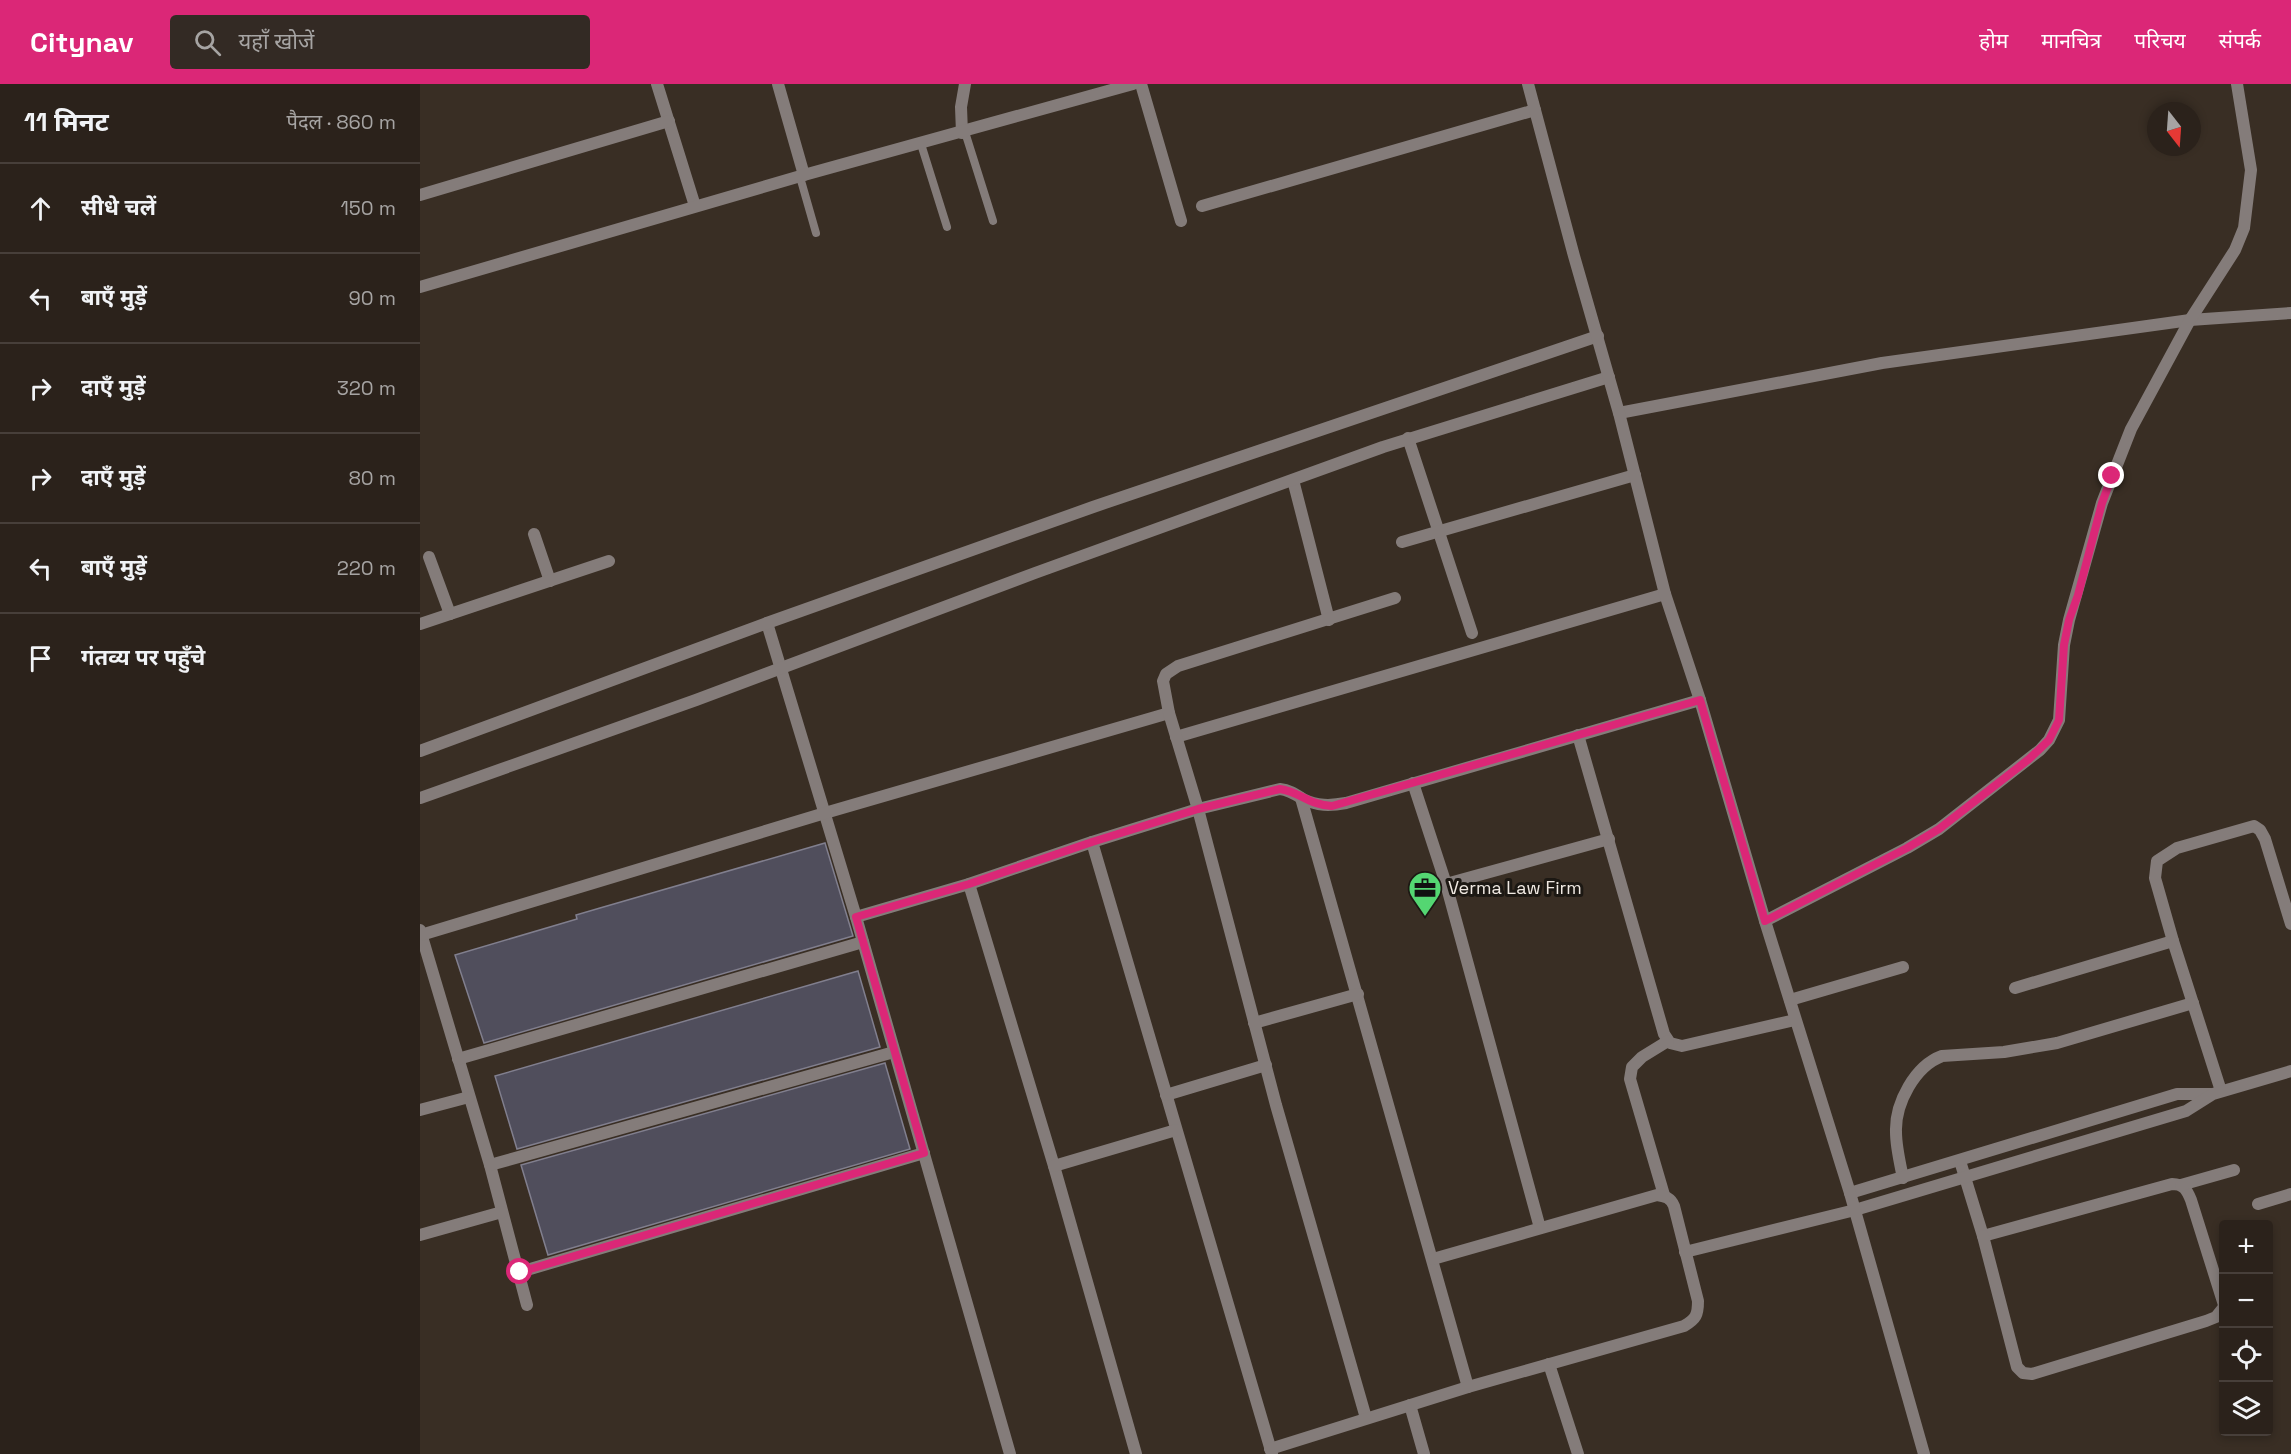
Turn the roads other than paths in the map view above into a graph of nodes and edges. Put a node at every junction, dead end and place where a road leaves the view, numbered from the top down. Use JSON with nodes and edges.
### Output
{"nodes":[{"id":1,"x":657,"y":84,"type":"edge"},
{"id":2,"x":778,"y":84,"type":"edge"},
{"id":3,"x":965,"y":84,"type":"edge"},
{"id":4,"x":1133,"y":84,"type":"edge"},
{"id":5,"x":1141,"y":84,"type":"edge"},
{"id":6,"x":1528,"y":84,"type":"edge"},
{"id":7,"x":2237,"y":84,"type":"edge"},
{"id":8,"x":1535,"y":110,"type":"junction"},
{"id":9,"x":669,"y":121,"type":"junction"},
{"id":10,"x":964,"y":132,"type":"junction"},
{"id":11,"x":921,"y":144,"type":"junction"},
{"id":12,"x":802,"y":176,"type":"junction"},
{"id":13,"x":420,"y":195,"type":"edge"},
{"id":14,"x":1202,"y":206,"type":"dead end"},
{"id":15,"x":695,"y":207,"type":"junction"},
{"id":16,"x":1181,"y":220,"type":"dead end"},
{"id":17,"x":993,"y":221,"type":"dead end"},
{"id":18,"x":947,"y":227,"type":"dead end"},
{"id":19,"x":816,"y":233,"type":"dead end"},
{"id":20,"x":420,"y":287,"type":"edge"},
{"id":21,"x":2291,"y":313,"type":"edge"},
{"id":22,"x":2190,"y":320,"type":"junction"},
{"id":23,"x":1598,"y":336,"type":"junction"},
{"id":24,"x":1609,"y":377,"type":"junction"},
{"id":25,"x":1619,"y":413,"type":"junction"},
{"id":26,"x":1408,"y":438,"type":"junction"},
{"id":27,"x":1635,"y":475,"type":"junction"},
{"id":28,"x":1293,"y":480,"type":"junction"},
{"id":29,"x":1440,"y":531,"type":"junction"},
{"id":30,"x":534,"y":534,"type":"dead end"},
{"id":31,"x":1402,"y":542,"type":"dead end"},
{"id":32,"x":429,"y":557,"type":"dead end"},
{"id":33,"x":609,"y":561,"type":"dead end"},
{"id":34,"x":550,"y":580,"type":"junction"},
{"id":35,"x":1665,"y":594,"type":"junction"},
{"id":36,"x":1395,"y":598,"type":"dead end"},
{"id":37,"x":450,"y":614,"type":"junction"},
{"id":38,"x":1329,"y":620,"type":"junction"},
{"id":39,"x":767,"y":623,"type":"junction"},
{"id":40,"x":420,"y":624,"type":"edge"},
{"id":41,"x":1472,"y":633,"type":"dead end"},
{"id":42,"x":780,"y":669,"type":"junction"},
{"id":43,"x":1700,"y":700,"type":"junction"},
{"id":44,"x":1169,"y":713,"type":"junction"},
{"id":45,"x":1578,"y":735,"type":"junction"},
{"id":46,"x":1176,"y":737,"type":"junction"},
{"id":47,"x":420,"y":751,"type":"edge"},
{"id":48,"x":1413,"y":783,"type":"junction"},
{"id":49,"x":420,"y":798,"type":"edge"},
{"id":50,"x":1300,"y":798,"type":"junction"},
{"id":51,"x":1198,"y":809,"type":"junction"},
{"id":52,"x":825,"y":813,"type":"junction"},
{"id":53,"x":1609,"y":839,"type":"junction"},
{"id":54,"x":1092,"y":842,"type":"junction"},
{"id":55,"x":969,"y":884,"type":"junction"},
{"id":56,"x":1446,"y":884,"type":"junction"},
{"id":57,"x":856,"y":917,"type":"junction"},
{"id":58,"x":1765,"y":921,"type":"junction"},
{"id":59,"x":2291,"y":924,"type":"edge"},
{"id":60,"x":421,"y":933,"type":"edge"},
{"id":61,"x":2173,"y":941,"type":"junction"},
{"id":62,"x":863,"y":942,"type":"junction"},
{"id":63,"x":1903,"y":967,"type":"dead end"},
{"id":64,"x":425,"y":971,"type":"edge"},
{"id":65,"x":2015,"y":988,"type":"dead end"},
{"id":66,"x":1358,"y":994,"type":"junction"},
{"id":67,"x":1790,"y":1000,"type":"junction"},
{"id":68,"x":2193,"y":1002,"type":"junction"},
{"id":69,"x":1795,"y":1020,"type":"junction"},
{"id":70,"x":1254,"y":1023,"type":"junction"},
{"id":71,"x":1668,"y":1041,"type":"junction"},
{"id":72,"x":894,"y":1052,"type":"junction"},
{"id":73,"x":458,"y":1059,"type":"junction"},
{"id":74,"x":1266,"y":1065,"type":"junction"},
{"id":75,"x":2291,"y":1071,"type":"edge"},
{"id":76,"x":2217,"y":1092,"type":"junction"},
{"id":77,"x":1166,"y":1095,"type":"junction"},
{"id":78,"x":469,"y":1097,"type":"junction"},
{"id":79,"x":420,"y":1110,"type":"edge"},
{"id":80,"x":1176,"y":1130,"type":"junction"},
{"id":81,"x":924,"y":1153,"type":"junction"},
{"id":82,"x":1960,"y":1161,"type":"junction"},
{"id":83,"x":490,"y":1165,"type":"junction"},
{"id":84,"x":1054,"y":1166,"type":"junction"},
{"id":85,"x":2234,"y":1170,"type":"dead end"},
{"id":86,"x":1903,"y":1178,"type":"junction"},
{"id":87,"x":1965,"y":1178,"type":"junction"},
{"id":88,"x":2181,"y":1185,"type":"junction"},
{"id":89,"x":1850,"y":1193,"type":"junction"},
{"id":90,"x":2291,"y":1194,"type":"edge"},
{"id":91,"x":1664,"y":1196,"type":"junction"},
{"id":92,"x":2258,"y":1204,"type":"dead end"},
{"id":93,"x":1855,"y":1210,"type":"junction"},
{"id":94,"x":501,"y":1212,"type":"junction"},
{"id":95,"x":1540,"y":1228,"type":"junction"},
{"id":96,"x":420,"y":1235,"type":"edge"},
{"id":97,"x":1983,"y":1236,"type":"junction"},
{"id":98,"x":1685,"y":1252,"type":"junction"},
{"id":99,"x":1433,"y":1259,"type":"junction"},
{"id":100,"x":520,"y":1272,"type":"junction"},
{"id":101,"x":2219,"y":1292,"type":"edge"},
{"id":102,"x":527,"y":1305,"type":"dead end"},
{"id":103,"x":2219,"y":1312,"type":"edge"},
{"id":104,"x":1550,"y":1364,"type":"junction"},
{"id":105,"x":1468,"y":1387,"type":"junction"},
{"id":106,"x":1410,"y":1405,"type":"junction"},
{"id":107,"x":1366,"y":1418,"type":"junction"},
{"id":108,"x":1271,"y":1451,"type":"edge"},
{"id":109,"x":1010,"y":1454,"type":"edge"},
{"id":110,"x":1136,"y":1454,"type":"edge"},
{"id":111,"x":1424,"y":1454,"type":"edge"},
{"id":112,"x":1578,"y":1454,"type":"edge"},
{"id":113,"x":1924,"y":1454,"type":"edge"}],
"edges":[{"from":1,"to":9,"type":"street"},
{"from":2,"to":12,"type":"street"},
{"from":3,"to":10,"type":"street"},
{"from":4,"to":10,"type":"street"},
{"from":5,"to":16,"type":"street"},
{"from":6,"to":8,"type":"street"},
{"from":7,"to":22,"type":"street"},
{"from":8,"to":14,"type":"street"},
{"from":8,"to":23,"type":"street"},
{"from":9,"to":13,"type":"street"},
{"from":9,"to":15,"type":"street"},
{"from":10,"to":11,"type":"street"},
{"from":10,"to":17,"type":"lane"},
{"from":11,"to":12,"type":"street"},
{"from":11,"to":18,"type":"lane"},
{"from":12,"to":15,"type":"street"},
{"from":12,"to":19,"type":"lane"},
{"from":15,"to":20,"type":"street"},
{"from":21,"to":22,"type":"street"},
{"from":22,"to":25,"type":"street"},
{"from":22,"to":58,"type":"street"},
{"from":23,"to":24,"type":"street"},
{"from":23,"to":39,"type":"street"},
{"from":24,"to":25,"type":"street"},
{"from":24,"to":26,"type":"street"},
{"from":25,"to":27,"type":"street"},
{"from":26,"to":28,"type":"street"},
{"from":26,"to":29,"type":"street"},
{"from":27,"to":29,"type":"street"},
{"from":27,"to":35,"type":"street"},
{"from":28,"to":38,"type":"street"},
{"from":28,"to":42,"type":"street"},
{"from":29,"to":31,"type":"street"},
{"from":29,"to":41,"type":"street"},
{"from":30,"to":34,"type":"street"},
{"from":32,"to":37,"type":"street"},
{"from":33,"to":34,"type":"street"},
{"from":34,"to":37,"type":"street"},
{"from":35,"to":43,"type":"street"},
{"from":35,"to":46,"type":"street"},
{"from":36,"to":38,"type":"street"},
{"from":37,"to":40,"type":"street"},
{"from":38,"to":44,"type":"street"},
{"from":39,"to":42,"type":"street"},
{"from":39,"to":47,"type":"street"},
{"from":42,"to":49,"type":"street"},
{"from":42,"to":52,"type":"street"},
{"from":43,"to":45,"type":"street"},
{"from":43,"to":58,"type":"street"},
{"from":44,"to":46,"type":"street"},
{"from":44,"to":52,"type":"street"},
{"from":45,"to":48,"type":"street"},
{"from":45,"to":53,"type":"street"},
{"from":46,"to":51,"type":"street"},
{"from":48,"to":50,"type":"street"},
{"from":48,"to":56,"type":"street"},
{"from":50,"to":51,"type":"street"},
{"from":50,"to":66,"type":"street"},
{"from":51,"to":54,"type":"street"},
{"from":51,"to":70,"type":"street"},
{"from":52,"to":57,"type":"street"},
{"from":52,"to":60,"type":"street"},
{"from":53,"to":56,"type":"street"},
{"from":53,"to":71,"type":"street"},
{"from":54,"to":55,"type":"street"},
{"from":54,"to":77,"type":"street"},
{"from":55,"to":57,"type":"street"},
{"from":55,"to":84,"type":"street"},
{"from":56,"to":95,"type":"street"},
{"from":57,"to":62,"type":"street"},
{"from":58,"to":67,"type":"street"},
{"from":59,"to":61,"type":"street"},
{"from":60,"to":64,"type":"street"},
{"from":61,"to":65,"type":"street"},
{"from":61,"to":68,"type":"street"},
{"from":62,"to":72,"type":"street"},
{"from":62,"to":73,"type":"street"},
{"from":63,"to":67,"type":"street"},
{"from":64,"to":73,"type":"street"},
{"from":66,"to":70,"type":"street"},
{"from":66,"to":99,"type":"street"},
{"from":67,"to":69,"type":"street"},
{"from":68,"to":76,"type":"street"},
{"from":68,"to":86,"type":"street"},
{"from":69,"to":71,"type":"street"},
{"from":69,"to":89,"type":"street"},
{"from":70,"to":74,"type":"street"},
{"from":71,"to":91,"type":"street"},
{"from":72,"to":81,"type":"street"},
{"from":72,"to":83,"type":"street"},
{"from":73,"to":78,"type":"street"},
{"from":74,"to":77,"type":"street"},
{"from":74,"to":107,"type":"street"},
{"from":75,"to":76,"type":"street"},
{"from":76,"to":82,"type":"street"},
{"from":76,"to":87,"type":"street"},
{"from":77,"to":80,"type":"street"},
{"from":78,"to":79,"type":"street"},
{"from":78,"to":83,"type":"street"},
{"from":80,"to":84,"type":"street"},
{"from":80,"to":108,"type":"street"},
{"from":81,"to":100,"type":"street"},
{"from":81,"to":109,"type":"street"},
{"from":82,"to":86,"type":"street"},
{"from":82,"to":87,"type":"street"},
{"from":83,"to":94,"type":"street"},
{"from":84,"to":110,"type":"street"},
{"from":85,"to":88,"type":"street"},
{"from":86,"to":89,"type":"street"},
{"from":87,"to":93,"type":"street"},
{"from":87,"to":97,"type":"street"},
{"from":88,"to":97,"type":"street"},
{"from":88,"to":101,"type":"street"},
{"from":89,"to":93,"type":"street"},
{"from":90,"to":92,"type":"street"},
{"from":91,"to":95,"type":"street"},
{"from":91,"to":98,"type":"street"},
{"from":93,"to":98,"type":"street"},
{"from":93,"to":113,"type":"street"},
{"from":94,"to":96,"type":"street"},
{"from":94,"to":100,"type":"street"},
{"from":95,"to":99,"type":"street"},
{"from":97,"to":103,"type":"street"},
{"from":98,"to":104,"type":"street"},
{"from":99,"to":105,"type":"street"},
{"from":100,"to":102,"type":"street"},
{"from":104,"to":105,"type":"street"},
{"from":104,"to":112,"type":"street"},
{"from":105,"to":106,"type":"street"},
{"from":106,"to":107,"type":"street"},
{"from":106,"to":111,"type":"street"},
{"from":107,"to":108,"type":"street"}]}
